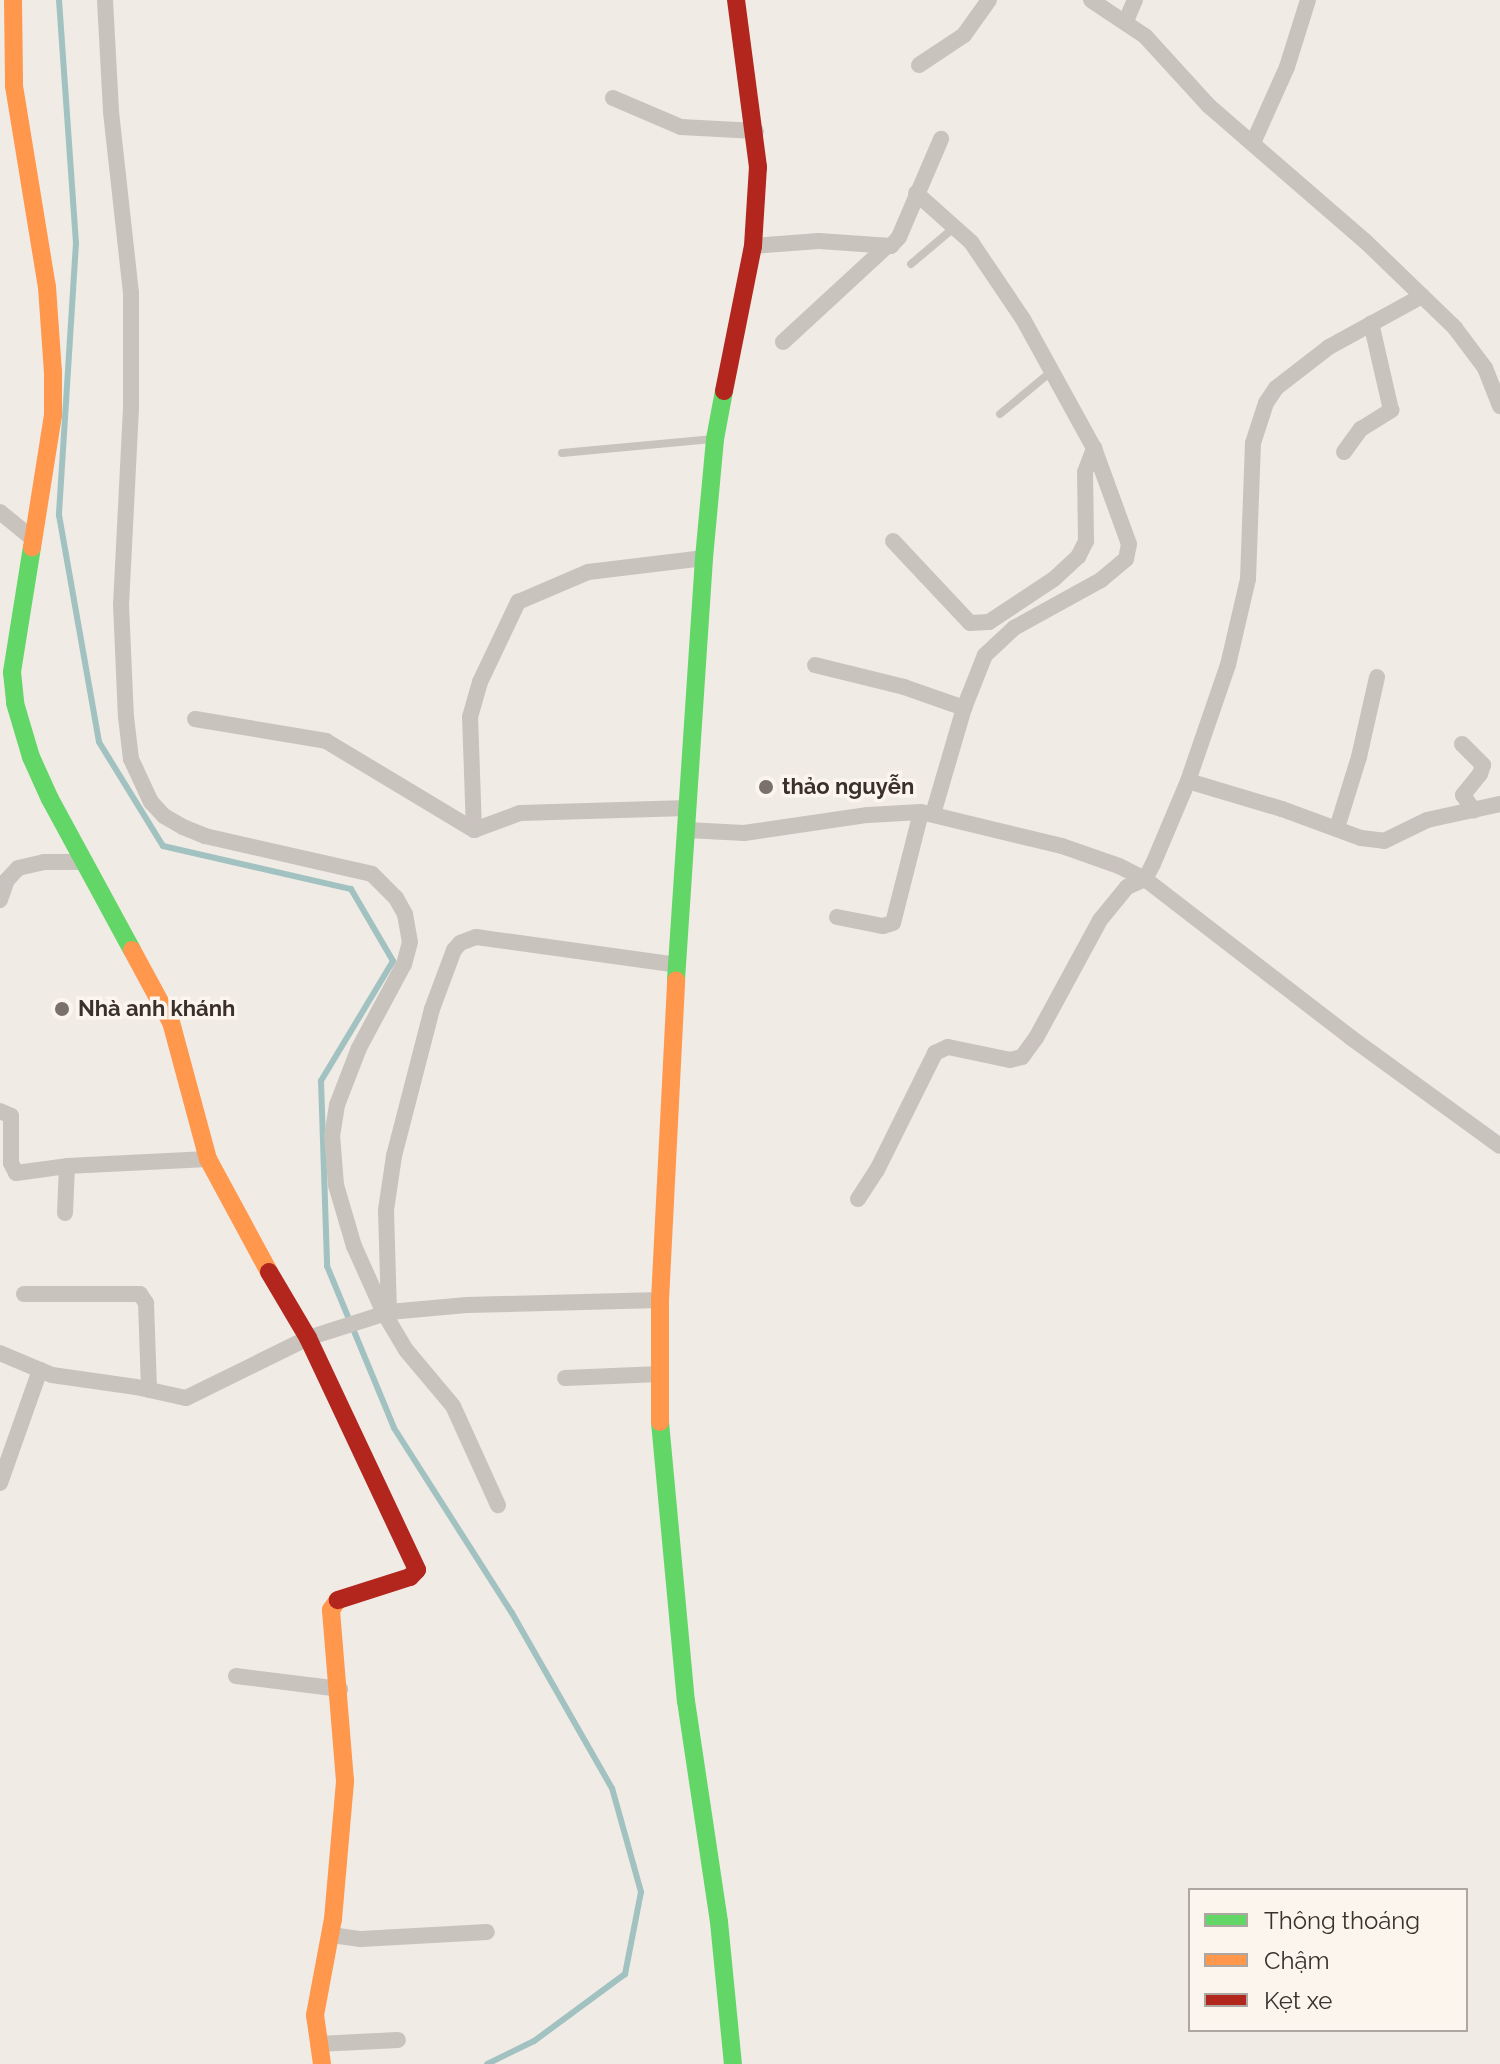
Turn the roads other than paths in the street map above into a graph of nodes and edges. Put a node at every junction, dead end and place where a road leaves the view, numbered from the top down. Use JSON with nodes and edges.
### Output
{"nodes":[{"id":1,"x":6,"y":0,"type":"edge"},
{"id":2,"x":13,"y":0,"type":"edge"},
{"id":3,"x":105,"y":0,"type":"edge"},
{"id":4,"x":736,"y":0,"type":"edge"},
{"id":5,"x":989,"y":0,"type":"edge"},
{"id":6,"x":1091,"y":0,"type":"edge"},
{"id":7,"x":1135,"y":0,"type":"edge"},
{"id":8,"x":1308,"y":0,"type":"edge"},
{"id":9,"x":0,"y":5,"type":"edge"},
{"id":10,"x":1126,"y":21,"type":"junction"},
{"id":11,"x":919,"y":65,"type":"dead end"},
{"id":12,"x":613,"y":98,"type":"dead end"},
{"id":13,"x":756,"y":131,"type":"junction"},
{"id":14,"x":941,"y":139,"type":"dead end"},
{"id":15,"x":1253,"y":143,"type":"junction"},
{"id":16,"x":916,"y":193,"type":"junction"},
{"id":17,"x":956,"y":226,"type":"junction"},
{"id":18,"x":753,"y":246,"type":"junction"},
{"id":19,"x":886,"y":247,"type":"junction"},
{"id":20,"x":911,"y":264,"type":"dead end"},
{"id":21,"x":1422,"y":296,"type":"junction"},
{"id":22,"x":1371,"y":323,"type":"junction"},
{"id":23,"x":783,"y":342,"type":"dead end"},
{"id":24,"x":1052,"y":370,"type":"junction"},
{"id":25,"x":1500,"y":406,"type":"edge"},
{"id":26,"x":1000,"y":414,"type":"dead end"},
{"id":27,"x":715,"y":439,"type":"junction"},
{"id":28,"x":1094,"y":448,"type":"junction"},
{"id":29,"x":1344,"y":452,"type":"dead end"},
{"id":30,"x":562,"y":453,"type":"dead end"},
{"id":31,"x":0,"y":512,"type":"edge"},
{"id":32,"x":33,"y":539,"type":"junction"},
{"id":33,"x":893,"y":541,"type":"dead end"},
{"id":34,"x":704,"y":558,"type":"junction"},
{"id":35,"x":815,"y":665,"type":"dead end"},
{"id":36,"x":1377,"y":677,"type":"dead end"},
{"id":37,"x":7,"y":702,"type":"edge"},
{"id":38,"x":964,"y":708,"type":"junction"},
{"id":39,"x":195,"y":719,"type":"dead end"},
{"id":40,"x":1462,"y":744,"type":"dead end"},
{"id":41,"x":1188,"y":781,"type":"junction"},
{"id":42,"x":1500,"y":804,"type":"edge"},
{"id":43,"x":688,"y":808,"type":"junction"},
{"id":44,"x":1474,"y":811,"type":"junction"},
{"id":45,"x":927,"y":813,"type":"junction"},
{"id":46,"x":1337,"y":828,"type":"junction"},
{"id":47,"x":474,"y":830,"type":"junction"},
{"id":48,"x":687,"y":830,"type":"junction"},
{"id":49,"x":84,"y":862,"type":"junction"},
{"id":50,"x":1145,"y":879,"type":"junction"},
{"id":51,"x":0,"y":900,"type":"edge"},
{"id":52,"x":837,"y":917,"type":"dead end"},
{"id":53,"x":677,"y":965,"type":"junction"},
{"id":54,"x":0,"y":1111,"type":"edge"},
{"id":55,"x":1500,"y":1146,"type":"edge"},
{"id":56,"x":208,"y":1159,"type":"junction"},
{"id":57,"x":67,"y":1166,"type":"junction"},
{"id":58,"x":858,"y":1199,"type":"dead end"},
{"id":59,"x":65,"y":1213,"type":"dead end"},
{"id":60,"x":24,"y":1294,"type":"dead end"},
{"id":61,"x":660,"y":1300,"type":"junction"},
{"id":62,"x":380,"y":1314,"type":"junction"},
{"id":63,"x":316,"y":1336,"type":"junction"},
{"id":64,"x":0,"y":1353,"type":"edge"},
{"id":65,"x":40,"y":1370,"type":"junction"},
{"id":66,"x":660,"y":1374,"type":"junction"},
{"id":67,"x":565,"y":1378,"type":"dead end"},
{"id":68,"x":149,"y":1390,"type":"junction"},
{"id":69,"x":0,"y":1483,"type":"edge"},
{"id":70,"x":498,"y":1505,"type":"dead end"},
{"id":71,"x":236,"y":1676,"type":"dead end"},
{"id":72,"x":340,"y":1689,"type":"junction"},
{"id":73,"x":487,"y":1932,"type":"dead end"},
{"id":74,"x":331,"y":1935,"type":"junction"},
{"id":75,"x":398,"y":2040,"type":"dead end"},
{"id":76,"x":318,"y":2044,"type":"junction"},
{"id":77,"x":322,"y":2064,"type":"edge"},
{"id":78,"x":733,"y":2064,"type":"edge"}],
"edges":[{"from":1,"to":9,"type":"lane"},
{"from":2,"to":32,"type":"street"},
{"from":3,"to":62,"type":"street"},
{"from":4,"to":13,"type":"street"},
{"from":5,"to":11,"type":"street"},
{"from":6,"to":10,"type":"street"},
{"from":7,"to":10,"type":"street"},
{"from":8,"to":15,"type":"street"},
{"from":10,"to":15,"type":"street"},
{"from":12,"to":13,"type":"street"},
{"from":13,"to":18,"type":"street"},
{"from":14,"to":16,"type":"street"},
{"from":15,"to":21,"type":"street"},
{"from":16,"to":17,"type":"street"},
{"from":16,"to":19,"type":"street"},
{"from":17,"to":20,"type":"lane"},
{"from":17,"to":24,"type":"street"},
{"from":18,"to":19,"type":"street"},
{"from":18,"to":27,"type":"street"},
{"from":19,"to":23,"type":"street"},
{"from":21,"to":22,"type":"street"},
{"from":21,"to":25,"type":"street"},
{"from":22,"to":29,"type":"street"},
{"from":22,"to":41,"type":"street"},
{"from":24,"to":26,"type":"lane"},
{"from":24,"to":28,"type":"street"},
{"from":27,"to":30,"type":"lane"},
{"from":27,"to":34,"type":"street"},
{"from":28,"to":33,"type":"street"},
{"from":28,"to":38,"type":"street"},
{"from":31,"to":32,"type":"street"},
{"from":32,"to":37,"type":"street"},
{"from":34,"to":43,"type":"street"},
{"from":34,"to":47,"type":"street"},
{"from":35,"to":38,"type":"street"},
{"from":36,"to":46,"type":"street"},
{"from":37,"to":49,"type":"street"},
{"from":38,"to":45,"type":"street"},
{"from":39,"to":47,"type":"street"},
{"from":40,"to":44,"type":"street"},
{"from":41,"to":46,"type":"street"},
{"from":41,"to":50,"type":"street"},
{"from":42,"to":44,"type":"street"},
{"from":43,"to":47,"type":"street"},
{"from":43,"to":48,"type":"street"},
{"from":44,"to":46,"type":"street"},
{"from":45,"to":48,"type":"street"},
{"from":45,"to":50,"type":"street"},
{"from":45,"to":52,"type":"street"},
{"from":48,"to":53,"type":"street"},
{"from":49,"to":51,"type":"street"},
{"from":49,"to":56,"type":"street"},
{"from":50,"to":55,"type":"street"},
{"from":50,"to":58,"type":"street"},
{"from":53,"to":61,"type":"street"},
{"from":53,"to":62,"type":"street"},
{"from":54,"to":57,"type":"street"},
{"from":56,"to":57,"type":"street"},
{"from":56,"to":63,"type":"street"},
{"from":57,"to":59,"type":"street"},
{"from":60,"to":68,"type":"street"},
{"from":61,"to":62,"type":"street"},
{"from":61,"to":66,"type":"street"},
{"from":62,"to":63,"type":"street"},
{"from":62,"to":70,"type":"street"},
{"from":63,"to":68,"type":"street"},
{"from":63,"to":72,"type":"street"},
{"from":64,"to":65,"type":"street"},
{"from":65,"to":68,"type":"street"},
{"from":65,"to":69,"type":"street"},
{"from":66,"to":67,"type":"street"},
{"from":66,"to":78,"type":"street"},
{"from":71,"to":72,"type":"street"},
{"from":72,"to":74,"type":"street"},
{"from":73,"to":74,"type":"street"},
{"from":74,"to":76,"type":"street"},
{"from":75,"to":76,"type":"street"},
{"from":76,"to":77,"type":"street"}]}
